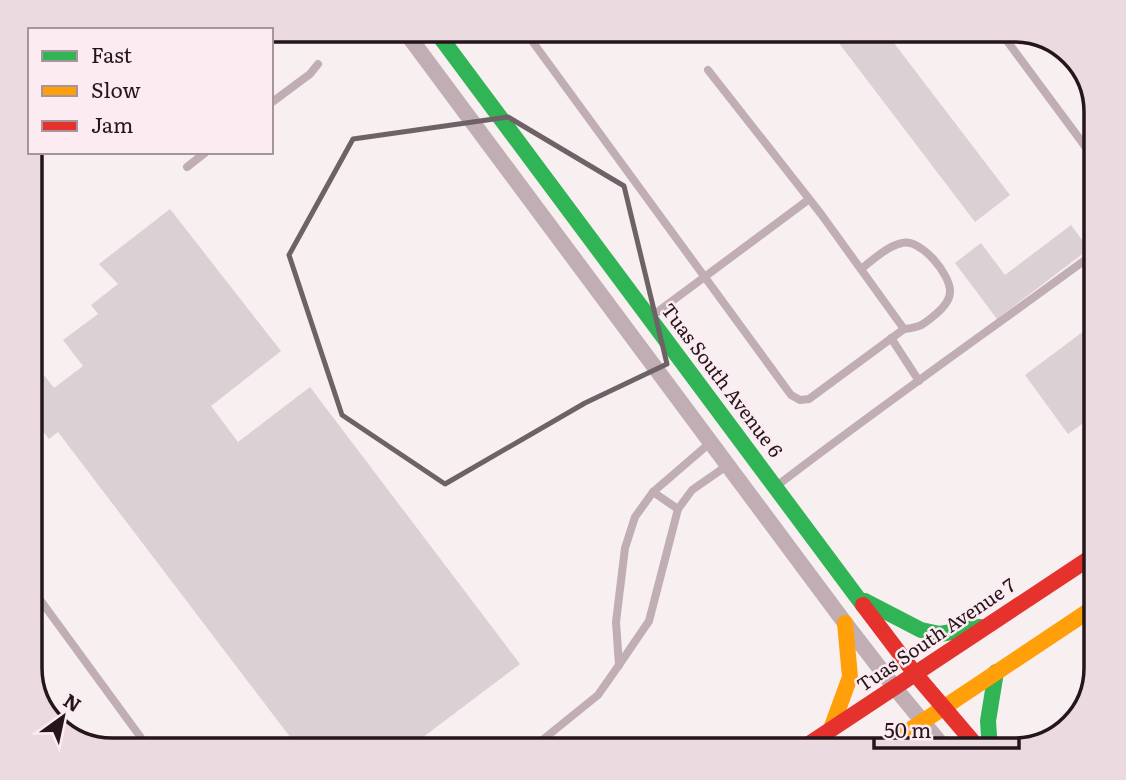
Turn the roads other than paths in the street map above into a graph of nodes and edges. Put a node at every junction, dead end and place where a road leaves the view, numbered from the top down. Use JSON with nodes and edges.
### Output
{"nodes":[{"id":1,"x":413,"y":42,"type":"edge"},
{"id":2,"x":444,"y":42,"type":"edge"},
{"id":3,"x":533,"y":42,"type":"edge"},
{"id":4,"x":1008,"y":42,"type":"edge"},
{"id":5,"x":318,"y":64,"type":"dead end"},
{"id":6,"x":708,"y":70,"type":"dead end"},
{"id":7,"x":273,"y":102,"type":"edge"},
{"id":8,"x":1084,"y":145,"type":"edge"},
{"id":9,"x":203,"y":154,"type":"edge"},
{"id":10,"x":187,"y":167,"type":"dead end"},
{"id":11,"x":808,"y":200,"type":"junction"},
{"id":12,"x":1084,"y":261,"type":"edge"},
{"id":13,"x":861,"y":269,"type":"junction"},
{"id":14,"x":706,"y":277,"type":"junction"},
{"id":15,"x":649,"y":318,"type":"junction"},
{"id":16,"x":904,"y":329,"type":"junction"},
{"id":17,"x":891,"y":338,"type":"junction"},
{"id":18,"x":919,"y":381,"type":"junction"},
{"id":19,"x":711,"y":442,"type":"junction"},
{"id":20,"x":727,"y":465,"type":"junction"},
{"id":21,"x":775,"y":487,"type":"junction"},
{"id":22,"x":653,"y":492,"type":"junction"},
{"id":23,"x":678,"y":509,"type":"junction"},
{"id":24,"x":1084,"y":562,"type":"edge"},
{"id":25,"x":859,"y":598,"type":"junction"},
{"id":26,"x":42,"y":602,"type":"edge"},
{"id":27,"x":1084,"y":614,"type":"edge"},
{"id":28,"x":845,"y":623,"type":"junction"},
{"id":29,"x":987,"y":626,"type":"junction"},
{"id":30,"x":619,"y":665,"type":"junction"},
{"id":31,"x":996,"y":672,"type":"junction"},
{"id":32,"x":916,"y":675,"type":"junction"},
{"id":33,"x":895,"y":688,"type":"junction"},
{"id":34,"x":945,"y":707,"type":"junction"},
{"id":35,"x":923,"y":721,"type":"junction"},
{"id":36,"x":831,"y":729,"type":"junction"},
{"id":37,"x":141,"y":738,"type":"edge"},
{"id":38,"x":545,"y":738,"type":"edge"},
{"id":39,"x":818,"y":738,"type":"edge"},
{"id":40,"x":898,"y":738,"type":"edge"},
{"id":41,"x":936,"y":738,"type":"edge"},
{"id":42,"x":970,"y":738,"type":"edge"},
{"id":43,"x":987,"y":738,"type":"edge"}],
"edges":[{"from":1,"to":19,"type":"street"},
{"from":2,"to":15,"type":"street","name":"Tuas South Avenue 6"},
{"from":3,"to":14,"type":"lane"},
{"from":4,"to":8,"type":"lane"},
{"from":5,"to":7,"type":"lane"},
{"from":6,"to":11,"type":"lane"},
{"from":9,"to":10,"type":"lane"},
{"from":11,"to":13,"type":"lane"},
{"from":11,"to":14,"type":"lane"},
{"from":12,"to":18,"type":"lane"},
{"from":13,"to":16,"type":"lane"},
{"from":13,"to":16,"type":"lane"},
{"from":14,"to":15,"type":"lane"},
{"from":14,"to":17,"type":"lane"},
{"from":15,"to":21,"type":"street","name":"Tuas South Avenue 6"},
{"from":16,"to":17,"type":"lane"},
{"from":17,"to":18,"type":"lane"},
{"from":18,"to":21,"type":"lane"},
{"from":19,"to":20,"type":"street"},
{"from":19,"to":22,"type":"lane"},
{"from":20,"to":23,"type":"lane"},
{"from":20,"to":28,"type":"street"},
{"from":21,"to":25,"type":"street","name":"Tuas South Avenue 6"},
{"from":22,"to":23,"type":"lane"},
{"from":22,"to":30,"type":"lane"},
{"from":23,"to":30,"type":"lane"},
{"from":24,"to":29,"type":"street","name":"Tuas South Avenue 7"},
{"from":25,"to":29,"type":"street"},
{"from":25,"to":32,"type":"street","name":"Tuas South Avenue 6"},
{"from":26,"to":37,"type":"lane"},
{"from":27,"to":31,"type":"street"},
{"from":28,"to":33,"type":"street"},
{"from":28,"to":36,"type":"street"},
{"from":29,"to":32,"type":"street","name":"Tuas South Avenue 7"},
{"from":30,"to":38,"type":"lane"},
{"from":31,"to":34,"type":"street"},
{"from":31,"to":43,"type":"street"},
{"from":32,"to":33,"type":"street","name":"Tuas South Avenue 7"},
{"from":32,"to":34,"type":"street","name":"Tuas South Avenue 6"},
{"from":33,"to":35,"type":"street"},
{"from":33,"to":36,"type":"street","name":"Tuas South Avenue 7"},
{"from":34,"to":35,"type":"street"},
{"from":34,"to":42,"type":"street","name":"Tuas South Avenue 6"},
{"from":35,"to":40,"type":"street"},
{"from":35,"to":41,"type":"street"},
{"from":36,"to":39,"type":"street","name":"Tuas South Avenue 7"}]}
